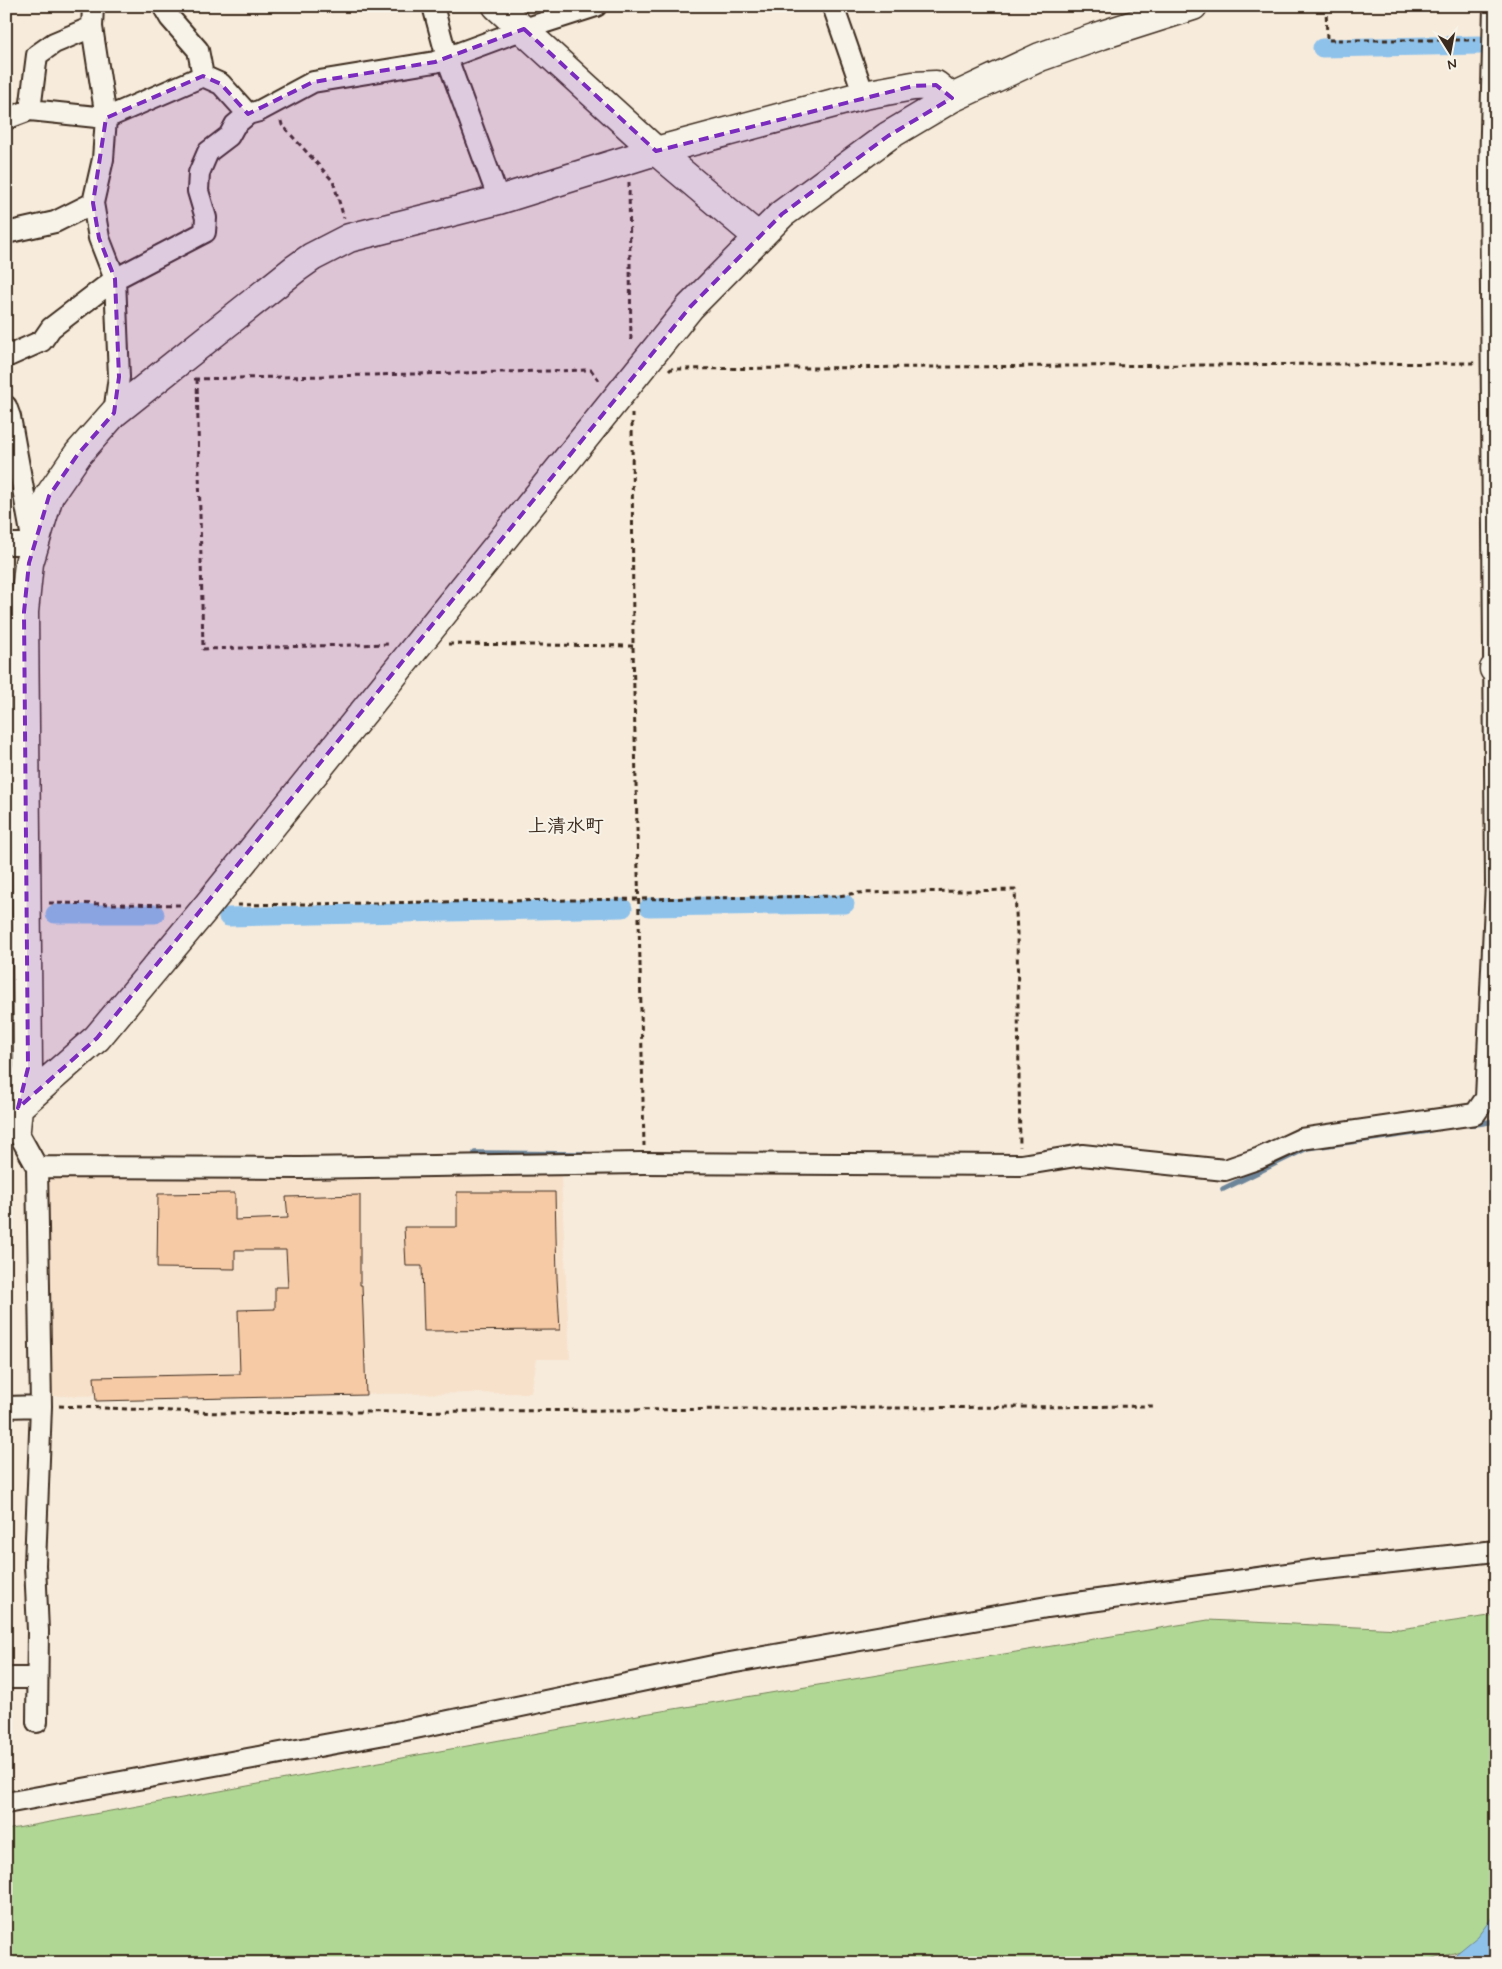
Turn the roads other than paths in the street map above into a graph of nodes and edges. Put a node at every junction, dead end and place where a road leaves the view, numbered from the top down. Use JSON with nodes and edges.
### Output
{"nodes":[{"id":1,"x":93,"y":6,"type":"edge"},
{"id":2,"x":163,"y":6,"type":"edge"},
{"id":3,"x":432,"y":6,"type":"edge"},
{"id":4,"x":497,"y":6,"type":"edge"},
{"id":5,"x":596,"y":6,"type":"edge"},
{"id":6,"x":833,"y":6,"type":"edge"},
{"id":7,"x":1193,"y":6,"type":"edge"},
{"id":8,"x":1494,"y":6,"type":"edge"},
{"id":9,"x":92,"y":27,"type":"junction"},
{"id":10,"x":524,"y":29,"type":"junction"},
{"id":11,"x":447,"y":58,"type":"junction"},
{"id":12,"x":203,"y":76,"type":"junction"},
{"id":13,"x":864,"y":95,"type":"junction"},
{"id":14,"x":952,"y":98,"type":"junction"},
{"id":15,"x":30,"y":110,"type":"junction"},
{"id":16,"x":248,"y":114,"type":"junction"},
{"id":17,"x":106,"y":118,"type":"junction"},
{"id":18,"x":6,"y":119,"type":"edge"},
{"id":19,"x":656,"y":151,"type":"junction"},
{"id":20,"x":499,"y":200,"type":"junction"},
{"id":21,"x":93,"y":203,"type":"junction"},
{"id":22,"x":6,"y":234,"type":"edge"},
{"id":23,"x":758,"y":237,"type":"junction"},
{"id":24,"x":115,"y":279,"type":"junction"},
{"id":25,"x":6,"y":357,"type":"edge"},
{"id":26,"x":6,"y":406,"type":"edge"},
{"id":27,"x":114,"y":413,"type":"junction"},
{"id":28,"x":6,"y":544,"type":"edge"},
{"id":29,"x":33,"y":544,"type":"junction"},
{"id":30,"x":1495,"y":669,"type":"edge"},
{"id":31,"x":14,"y":1117,"type":"edge"},
{"id":32,"x":37,"y":1166,"type":"junction"},
{"id":33,"x":41,"y":1406,"type":"junction"},
{"id":34,"x":6,"y":1407,"type":"edge"},
{"id":35,"x":1496,"y":1551,"type":"edge"},
{"id":36,"x":6,"y":1678,"type":"edge"},
{"id":37,"x":36,"y":1678,"type":"junction"},
{"id":38,"x":37,"y":1722,"type":"dead end"},
{"id":39,"x":6,"y":1803,"type":"edge"}],
"edges":[{"from":1,"to":9,"type":"street"},
{"from":2,"to":12,"type":"street"},
{"from":3,"to":11,"type":"street"},
{"from":4,"to":10,"type":"street"},
{"from":5,"to":10,"type":"street"},
{"from":6,"to":13,"type":"street"},
{"from":7,"to":14,"type":"street"},
{"from":8,"to":30,"type":"street"},
{"from":9,"to":15,"type":"street"},
{"from":9,"to":17,"type":"street"},
{"from":10,"to":11,"type":"street"},
{"from":10,"to":19,"type":"street"},
{"from":11,"to":16,"type":"street"},
{"from":11,"to":20,"type":"street"},
{"from":12,"to":16,"type":"street"},
{"from":12,"to":17,"type":"street"},
{"from":13,"to":14,"type":"street"},
{"from":13,"to":19,"type":"street"},
{"from":14,"to":23,"type":"street"},
{"from":15,"to":17,"type":"street"},
{"from":15,"to":18,"type":"street"},
{"from":16,"to":24,"type":"street"},
{"from":17,"to":21,"type":"street"},
{"from":19,"to":20,"type":"street"},
{"from":19,"to":23,"type":"street"},
{"from":20,"to":27,"type":"street"},
{"from":21,"to":22,"type":"street"},
{"from":21,"to":24,"type":"street"},
{"from":23,"to":31,"type":"street"},
{"from":24,"to":25,"type":"street"},
{"from":24,"to":27,"type":"street"},
{"from":26,"to":29,"type":"street"},
{"from":27,"to":29,"type":"street"},
{"from":28,"to":29,"type":"street"},
{"from":29,"to":31,"type":"street"},
{"from":30,"to":32,"type":"street"},
{"from":31,"to":32,"type":"street"},
{"from":32,"to":33,"type":"street"},
{"from":33,"to":34,"type":"street"},
{"from":33,"to":37,"type":"street"},
{"from":35,"to":39,"type":"street"},
{"from":36,"to":37,"type":"street"},
{"from":37,"to":38,"type":"street"}]}
